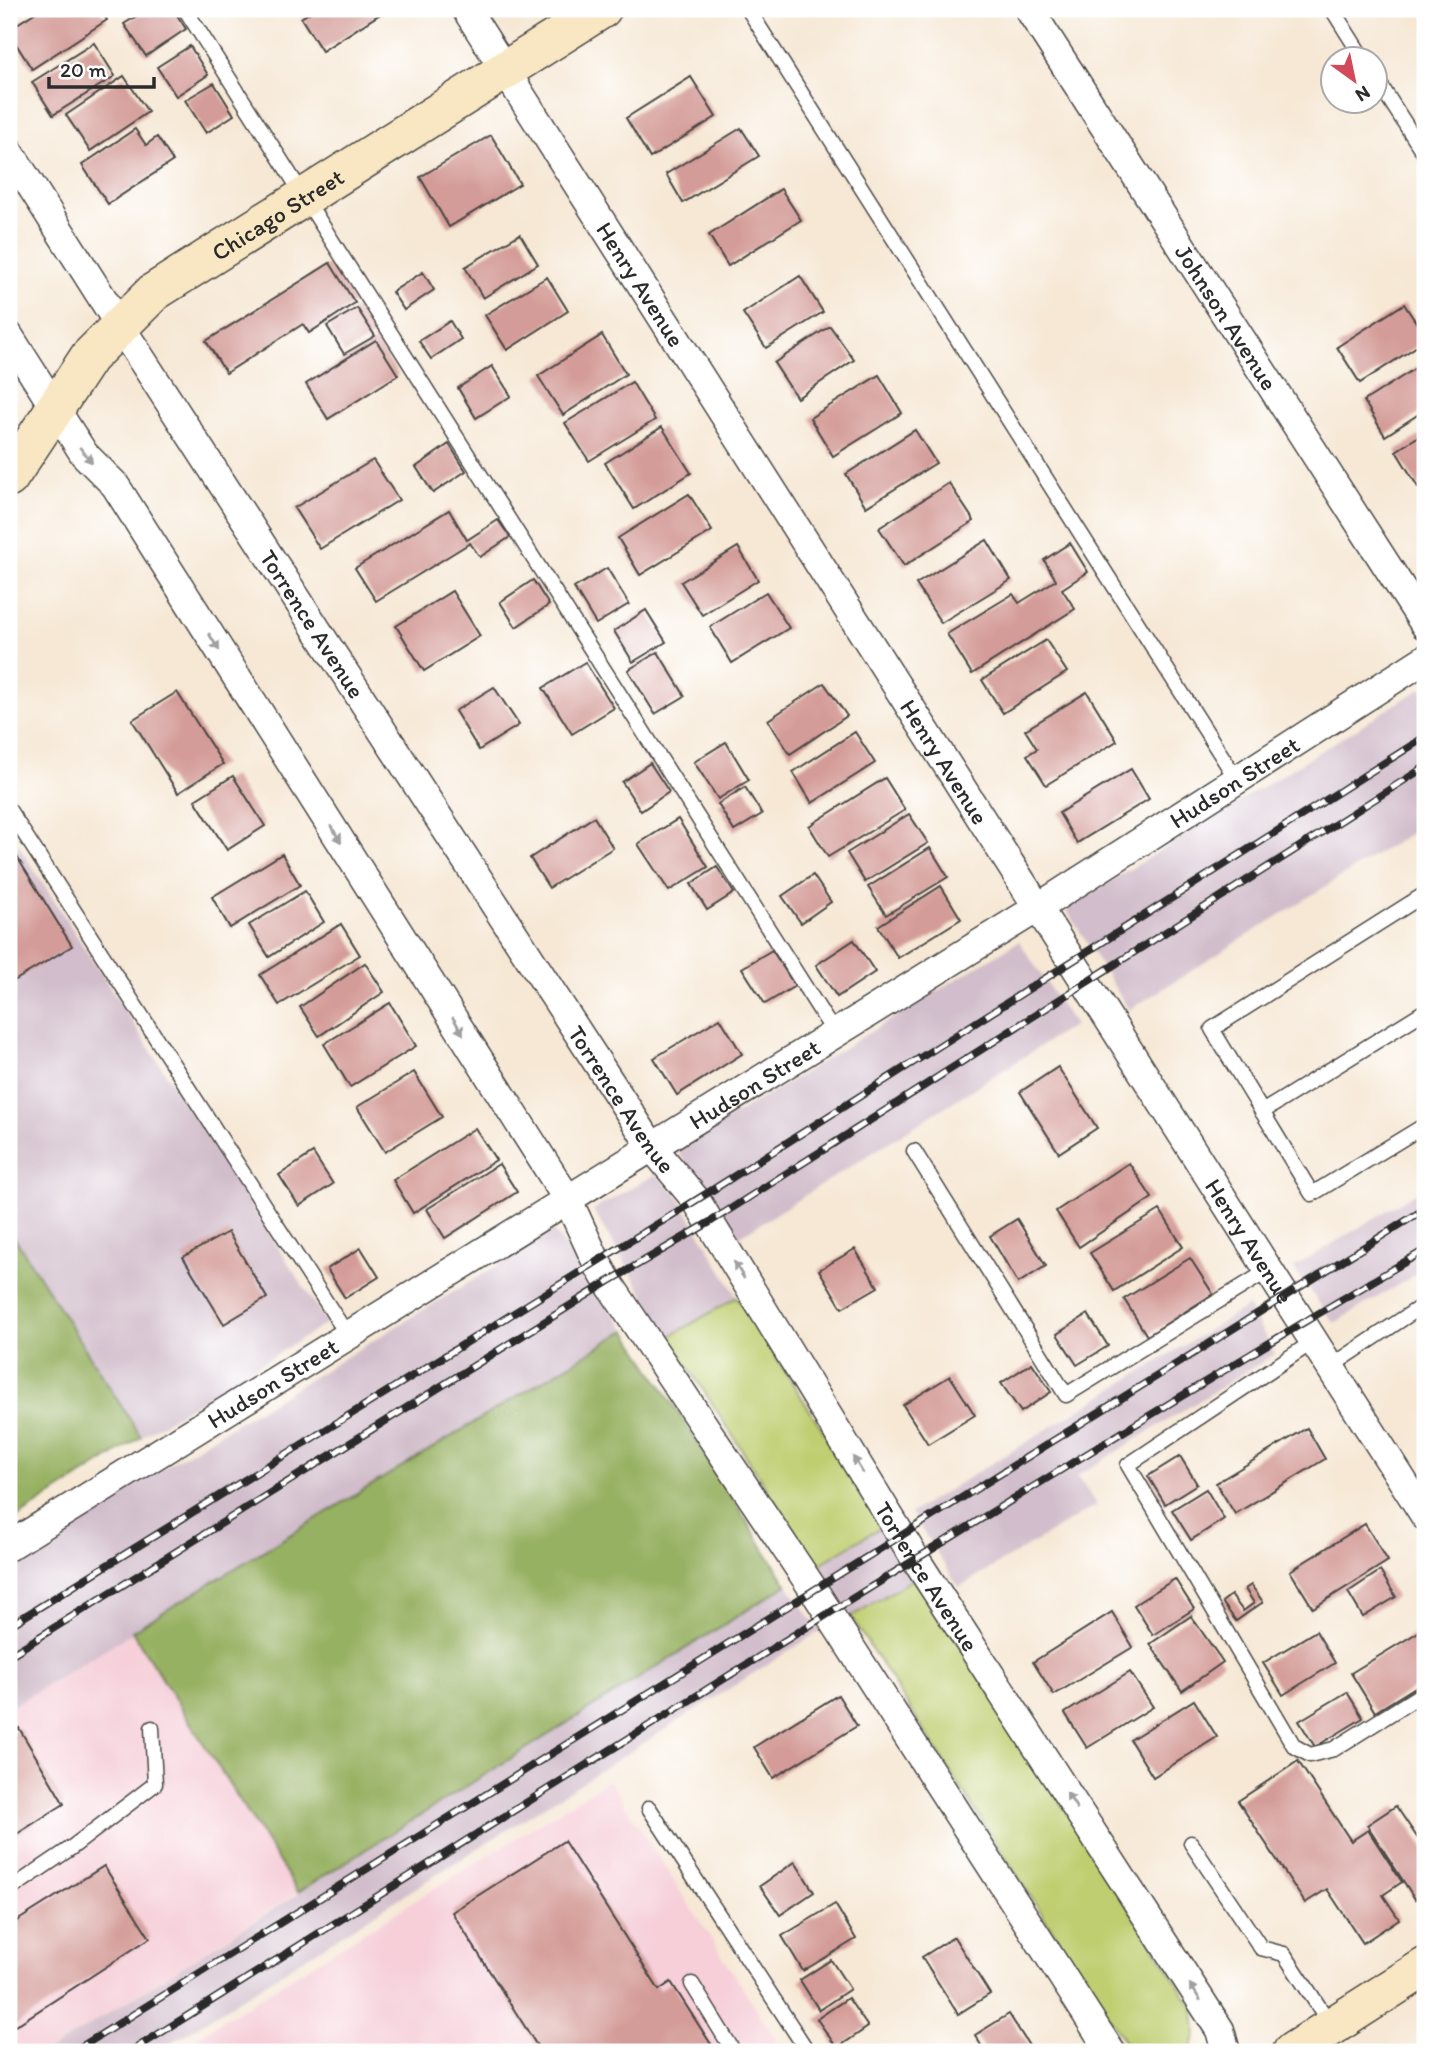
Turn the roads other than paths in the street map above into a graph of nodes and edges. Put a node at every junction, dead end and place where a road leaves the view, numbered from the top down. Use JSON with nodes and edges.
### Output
{"nodes":[{"id":1,"x":185,"y":9,"type":"edge"},
{"id":2,"x":466,"y":9,"type":"edge"},
{"id":3,"x":602,"y":9,"type":"edge"},
{"id":4,"x":748,"y":9,"type":"edge"},
{"id":5,"x":1029,"y":9,"type":"edge"},
{"id":6,"x":1332,"y":9,"type":"edge"},
{"id":7,"x":1355,"y":46,"type":"edge"},
{"id":8,"x":506,"y":70,"type":"junction"},
{"id":9,"x":1388,"y":97,"type":"edge"},
{"id":10,"x":9,"y":151,"type":"edge"},
{"id":11,"x":1425,"y":155,"type":"edge"},
{"id":12,"x":304,"y":197,"type":"junction"},
{"id":13,"x":120,"y":326,"type":"junction"},
{"id":14,"x":9,"y":336,"type":"edge"},
{"id":15,"x":55,"y":409,"type":"junction"},
{"id":16,"x":9,"y":478,"type":"edge"},
{"id":17,"x":1425,"y":625,"type":"edge"},
{"id":18,"x":1425,"y":659,"type":"edge"},
{"id":19,"x":1237,"y":780,"type":"junction"},
{"id":20,"x":9,"y":810,"type":"edge"},
{"id":21,"x":1425,"y":894,"type":"edge"},
{"id":22,"x":1039,"y":908,"type":"junction"},
{"id":23,"x":1425,"y":1011,"type":"edge"},
{"id":24,"x":835,"y":1034,"type":"junction"},
{"id":25,"x":1262,"y":1112,"type":"junction"},
{"id":26,"x":1425,"y":1125,"type":"edge"},
{"id":27,"x":652,"y":1147,"type":"junction"},
{"id":28,"x":914,"y":1151,"type":"dead end"},
{"id":29,"x":568,"y":1200,"type":"junction"},
{"id":30,"x":1269,"y":1270,"type":"junction"},
{"id":31,"x":1425,"y":1304,"type":"edge"},
{"id":32,"x":348,"y":1336,"type":"junction"},
{"id":33,"x":1314,"y":1341,"type":"junction"},
{"id":34,"x":1330,"y":1367,"type":"junction"},
{"id":35,"x":1425,"y":1516,"type":"edge"},
{"id":36,"x":9,"y":1546,"type":"edge"},
{"id":37,"x":1425,"y":1692,"type":"edge"},
{"id":38,"x":152,"y":1728,"type":"dead end"},
{"id":39,"x":649,"y":1808,"type":"dead end"},
{"id":40,"x":1191,"y":1843,"type":"dead end"},
{"id":41,"x":9,"y":1889,"type":"edge"},
{"id":42,"x":1425,"y":1967,"type":"edge"},
{"id":43,"x":692,"y":1984,"type":"dead end"},
{"id":44,"x":1331,"y":2026,"type":"junction"},
{"id":45,"x":734,"y":2052,"type":"edge"},
{"id":46,"x":808,"y":2052,"type":"edge"},
{"id":47,"x":1111,"y":2052,"type":"edge"},
{"id":48,"x":1226,"y":2052,"type":"edge"},
{"id":49,"x":1292,"y":2052,"type":"edge"}],
"edges":[{"from":1,"to":12,"type":"lane"},
{"from":2,"to":8,"type":"street","name":"Henry Avenue"},
{"from":3,"to":8,"type":"main road","name":"Chicago Street"},
{"from":4,"to":19,"type":"lane"},
{"from":5,"to":17,"type":"street","name":"Johnson Avenue"},
{"from":6,"to":7,"type":"lane"},
{"from":8,"to":12,"type":"main road","name":"Chicago Street"},
{"from":8,"to":22,"type":"street","name":"Henry Avenue"},
{"from":9,"to":11,"type":"lane"},
{"from":10,"to":13,"type":"street","name":"Torrence Avenue"},
{"from":12,"to":13,"type":"main road","name":"Chicago Street"},
{"from":12,"to":24,"type":"lane"},
{"from":13,"to":15,"type":"main road","name":"Chicago Street"},
{"from":13,"to":27,"type":"street","name":"Torrence Avenue"},
{"from":14,"to":15,"type":"street"},
{"from":15,"to":16,"type":"main road","name":"Chicago Street"},
{"from":15,"to":29,"type":"street","one_way":true},
{"from":18,"to":19,"type":"street","name":"Hudson Street"},
{"from":19,"to":22,"type":"street","name":"Hudson Street"},
{"from":20,"to":32,"type":"lane"},
{"from":21,"to":25,"type":"lane"},
{"from":22,"to":24,"type":"street","name":"Hudson Street"},
{"from":22,"to":30,"type":"street","name":"Henry Avenue"},
{"from":23,"to":25,"type":"lane"},
{"from":24,"to":27,"type":"street","name":"Hudson Street"},
{"from":25,"to":26,"type":"lane"},
{"from":27,"to":29,"type":"street","name":"Hudson Street"},
{"from":48,"to":27,"type":"street","name":"Torrence Avenue","one_way":true},
{"from":28,"to":30,"type":"lane"},
{"from":29,"to":32,"type":"street","name":"Hudson Street"},
{"from":29,"to":47,"type":"street"},
{"from":30,"to":33,"type":"street","name":"Henry Avenue"},
{"from":31,"to":34,"type":"lane"},
{"from":32,"to":36,"type":"street","name":"Hudson Street"},
{"from":33,"to":34,"type":"street","name":"Henry Avenue"},
{"from":33,"to":37,"type":"lane"},
{"from":34,"to":35,"type":"street","name":"Henry Avenue"},
{"from":38,"to":41,"type":"lane"},
{"from":39,"to":46,"type":"lane"},
{"from":40,"to":44,"type":"lane"},
{"from":42,"to":44,"type":"main road"},
{"from":43,"to":45,"type":"lane"},
{"from":44,"to":49,"type":"main road"}]}
